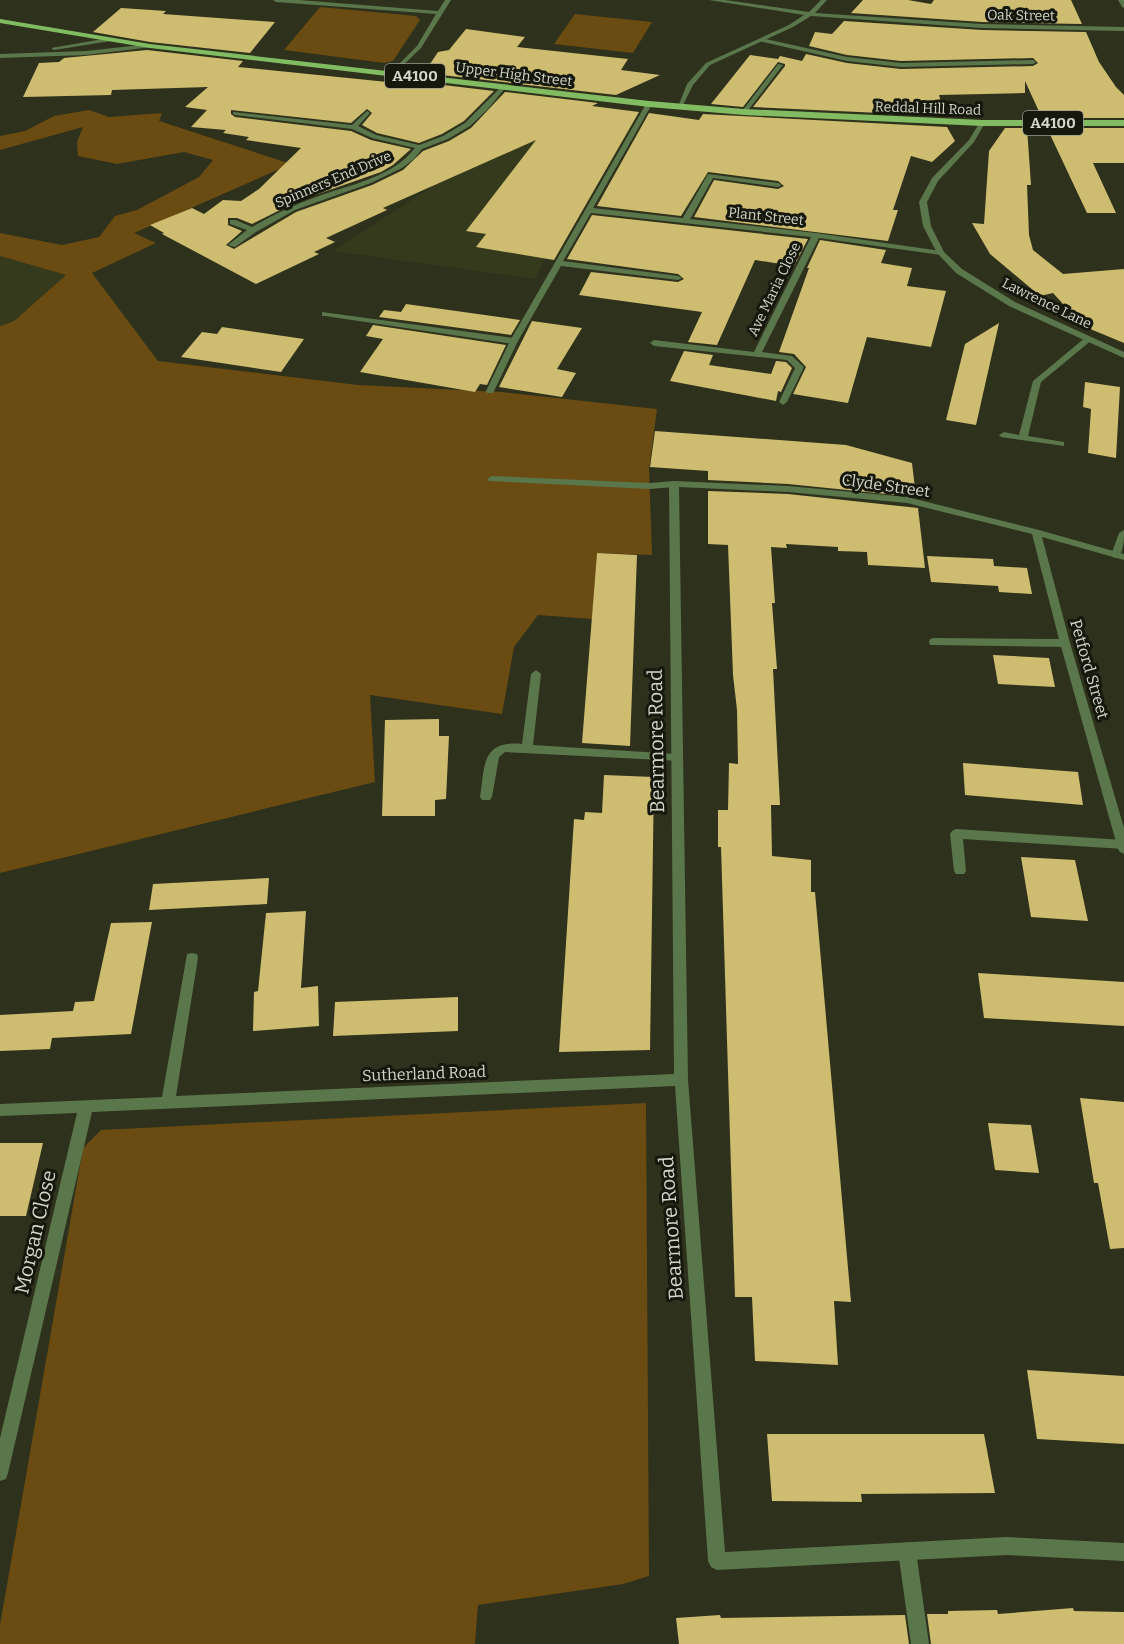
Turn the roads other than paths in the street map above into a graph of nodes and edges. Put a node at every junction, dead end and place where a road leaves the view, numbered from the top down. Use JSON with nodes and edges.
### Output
{"nodes":[{"id":1,"x":276,"y":0,"type":"edge"},
{"id":2,"x":448,"y":0,"type":"edge"},
{"id":3,"x":712,"y":0,"type":"edge"},
{"id":4,"x":824,"y":0,"type":"edge"},
{"id":5,"x":1121,"y":0,"type":"edge"},
{"id":6,"x":1124,"y":6,"type":"edge"},
{"id":7,"x":441,"y":12,"type":"junction"},
{"id":8,"x":810,"y":14,"type":"junction"},
{"id":9,"x":0,"y":21,"type":"edge"},
{"id":10,"x":1124,"y":29,"type":"edge"},
{"id":11,"x":109,"y":40,"type":"junction"},
{"id":12,"x":761,"y":40,"type":"junction"},
{"id":13,"x":150,"y":46,"type":"junction"},
{"id":14,"x":0,"y":54,"type":"edge"},
{"id":15,"x":1034,"y":62,"type":"dead end"},
{"id":16,"x":780,"y":65,"type":"dead end"},
{"id":17,"x":393,"y":73,"type":"junction"},
{"id":18,"x":504,"y":86,"type":"junction"},
{"id":19,"x":649,"y":104,"type":"junction"},
{"id":20,"x":680,"y":106,"type":"junction"},
{"id":21,"x":732,"y":111,"type":"joint"},
{"id":22,"x":744,"y":112,"type":"junction"},
{"id":23,"x":235,"y":113,"type":"dead end"},
{"id":24,"x":367,"y":113,"type":"dead end"},
{"id":25,"x":981,"y":123,"type":"junction"},
{"id":26,"x":1124,"y":123,"type":"edge"},
{"id":27,"x":354,"y":128,"type":"junction"},
{"id":28,"x":419,"y":147,"type":"junction"},
{"id":29,"x":778,"y":185,"type":"dead end"},
{"id":30,"x":588,"y":210,"type":"junction"},
{"id":31,"x":686,"y":221,"type":"junction"},
{"id":32,"x":233,"y":222,"type":"dead end"},
{"id":33,"x":253,"y":230,"type":"junction"},
{"id":34,"x":816,"y":235,"type":"junction"},
{"id":35,"x":232,"y":245,"type":"dead end"},
{"id":36,"x":941,"y":253,"type":"junction"},
{"id":37,"x":560,"y":263,"type":"junction"},
{"id":38,"x":678,"y":278,"type":"dead end"},
{"id":39,"x":325,"y":314,"type":"dead end"},
{"id":40,"x":1089,"y":339,"type":"junction"},
{"id":41,"x":514,"y":341,"type":"junction"},
{"id":42,"x":654,"y":343,"type":"dead end"},
{"id":43,"x":757,"y":354,"type":"junction"},
{"id":44,"x":1124,"y":355,"type":"edge"},
{"id":45,"x":490,"y":391,"type":"dead end"},
{"id":46,"x":783,"y":402,"type":"dead end"},
{"id":47,"x":1004,"y":435,"type":"dead end"},
{"id":48,"x":1023,"y":438,"type":"junction"},
{"id":49,"x":1061,"y":444,"type":"dead end"},
{"id":50,"x":492,"y":479,"type":"dead end"},
{"id":51,"x":674,"y":484,"type":"junction"},
{"id":52,"x":1036,"y":532,"type":"junction"},
{"id":53,"x":1124,"y":533,"type":"edge"},
{"id":54,"x":1120,"y":556,"type":"edge"},
{"id":55,"x":934,"y":642,"type":"dead end"},
{"id":56,"x":1065,"y":643,"type":"junction"},
{"id":57,"x":536,"y":674,"type":"dead end"},
{"id":58,"x":526,"y":749,"type":"junction"},
{"id":59,"x":677,"y":758,"type":"junction"},
{"id":60,"x":486,"y":797,"type":"dead end"},
{"id":61,"x":1123,"y":847,"type":"edge"},
{"id":62,"x":960,"y":871,"type":"dead end"},
{"id":63,"x":192,"y":958,"type":"dead end"},
{"id":64,"x":681,"y":1080,"type":"junction"},
{"id":65,"x":168,"y":1102,"type":"junction"},
{"id":66,"x":86,"y":1106,"type":"junction"},
{"id":67,"x":0,"y":1110,"type":"edge"},
{"id":68,"x":0,"y":1473,"type":"edge"},
{"id":69,"x":907,"y":1551,"type":"junction"},
{"id":70,"x":1124,"y":1552,"type":"edge"},
{"id":71,"x":920,"y":1644,"type":"edge"}],
"edges":[{"from":1,"to":7,"type":"street"},
{"from":2,"to":7,"type":"street"},
{"from":3,"to":8,"type":"street","name":"Oak Street"},
{"from":4,"to":8,"type":"street"},
{"from":5,"to":6,"type":"street"},
{"from":7,"to":17,"type":"street"},
{"from":8,"to":10,"type":"street","name":"Oak Street"},
{"from":8,"to":12,"type":"street"},
{"from":9,"to":11,"type":"main road","name":"Upper High Street","number":"A4100"},
{"from":11,"to":13,"type":"main road","name":"Upper High Street","number":"A4100"},
{"from":11,"to":14,"type":"street","name":"Upper High Street"},
{"from":12,"to":15,"type":"street"},
{"from":12,"to":20,"type":"street"},
{"from":13,"to":14,"type":"street","name":"Upper High Street"},
{"from":13,"to":17,"type":"main road","name":"Upper High Street","number":"A4100"},
{"from":16,"to":22,"type":"street"},
{"from":17,"to":18,"type":"main road","name":"Upper High Street","number":"A4100"},
{"from":18,"to":19,"type":"main road","name":"Upper High Street","number":"A4100"},
{"from":18,"to":28,"type":"street","name":"Spinners End Drive"},
{"from":19,"to":20,"type":"main road","name":"Upper High Street","number":"A4100"},
{"from":19,"to":30,"type":"street"},
{"from":20,"to":21,"type":"main road","name":"Upper High Street","number":"A4100"},
{"from":21,"to":22,"type":"main road","name":"Reddal Hill Road","number":"A4100"},
{"from":22,"to":25,"type":"main road","name":"Reddal Hill Road","number":"A4100"},
{"from":23,"to":27,"type":"street","name":"Spinners End Drive"},
{"from":24,"to":27,"type":"street"},
{"from":25,"to":26,"type":"main road","name":"Reddal Hill Road","number":"A4100"},
{"from":25,"to":36,"type":"street","name":"Lawrence Lane"},
{"from":27,"to":28,"type":"street","name":"Spinners End Drive"},
{"from":28,"to":33,"type":"street","name":"Spinners End Drive"},
{"from":29,"to":31,"type":"street"},
{"from":30,"to":31,"type":"street","name":"Plant Street"},
{"from":30,"to":37,"type":"street"},
{"from":31,"to":34,"type":"street","name":"Plant Street"},
{"from":32,"to":33,"type":"street"},
{"from":33,"to":35,"type":"street","name":"Spinners End Drive"},
{"from":34,"to":36,"type":"street","name":"Plant Street"},
{"from":34,"to":43,"type":"street","name":"Ave Maria Close"},
{"from":36,"to":40,"type":"street","name":"Lawrence Lane"},
{"from":37,"to":38,"type":"street"},
{"from":37,"to":41,"type":"street"},
{"from":39,"to":41,"type":"street"},
{"from":40,"to":44,"type":"street","name":"Lawrence Lane"},
{"from":40,"to":48,"type":"street"},
{"from":41,"to":45,"type":"street"},
{"from":42,"to":43,"type":"street","name":"Ave Maria Close"},
{"from":43,"to":46,"type":"street","name":"Ave Maria Close"},
{"from":47,"to":48,"type":"street"},
{"from":48,"to":49,"type":"street"},
{"from":50,"to":51,"type":"street","name":"Clyde Street"},
{"from":51,"to":52,"type":"street","name":"Clyde Street"},
{"from":51,"to":59,"type":"street","name":"Bearmore Road"},
{"from":52,"to":54,"type":"street","name":"Clyde Street"},
{"from":52,"to":56,"type":"street","name":"Petford Street"},
{"from":53,"to":54,"type":"street"},
{"from":55,"to":56,"type":"street"},
{"from":56,"to":61,"type":"street","name":"Petford Street"},
{"from":57,"to":58,"type":"street"},
{"from":58,"to":59,"type":"street"},
{"from":58,"to":60,"type":"street"},
{"from":59,"to":64,"type":"street","name":"Bearmore Road"},
{"from":61,"to":62,"type":"street"},
{"from":63,"to":65,"type":"street"},
{"from":64,"to":65,"type":"street","name":"Sutherland Road"},
{"from":64,"to":69,"type":"street","name":"Bearmore Road"},
{"from":65,"to":66,"type":"street","name":"Sutherland Road"},
{"from":66,"to":67,"type":"street","name":"Sutherland Road"},
{"from":66,"to":68,"type":"street","name":"Morgan Close"},
{"from":69,"to":70,"type":"street","name":"Bearmore Road"},
{"from":69,"to":71,"type":"street"}]}
